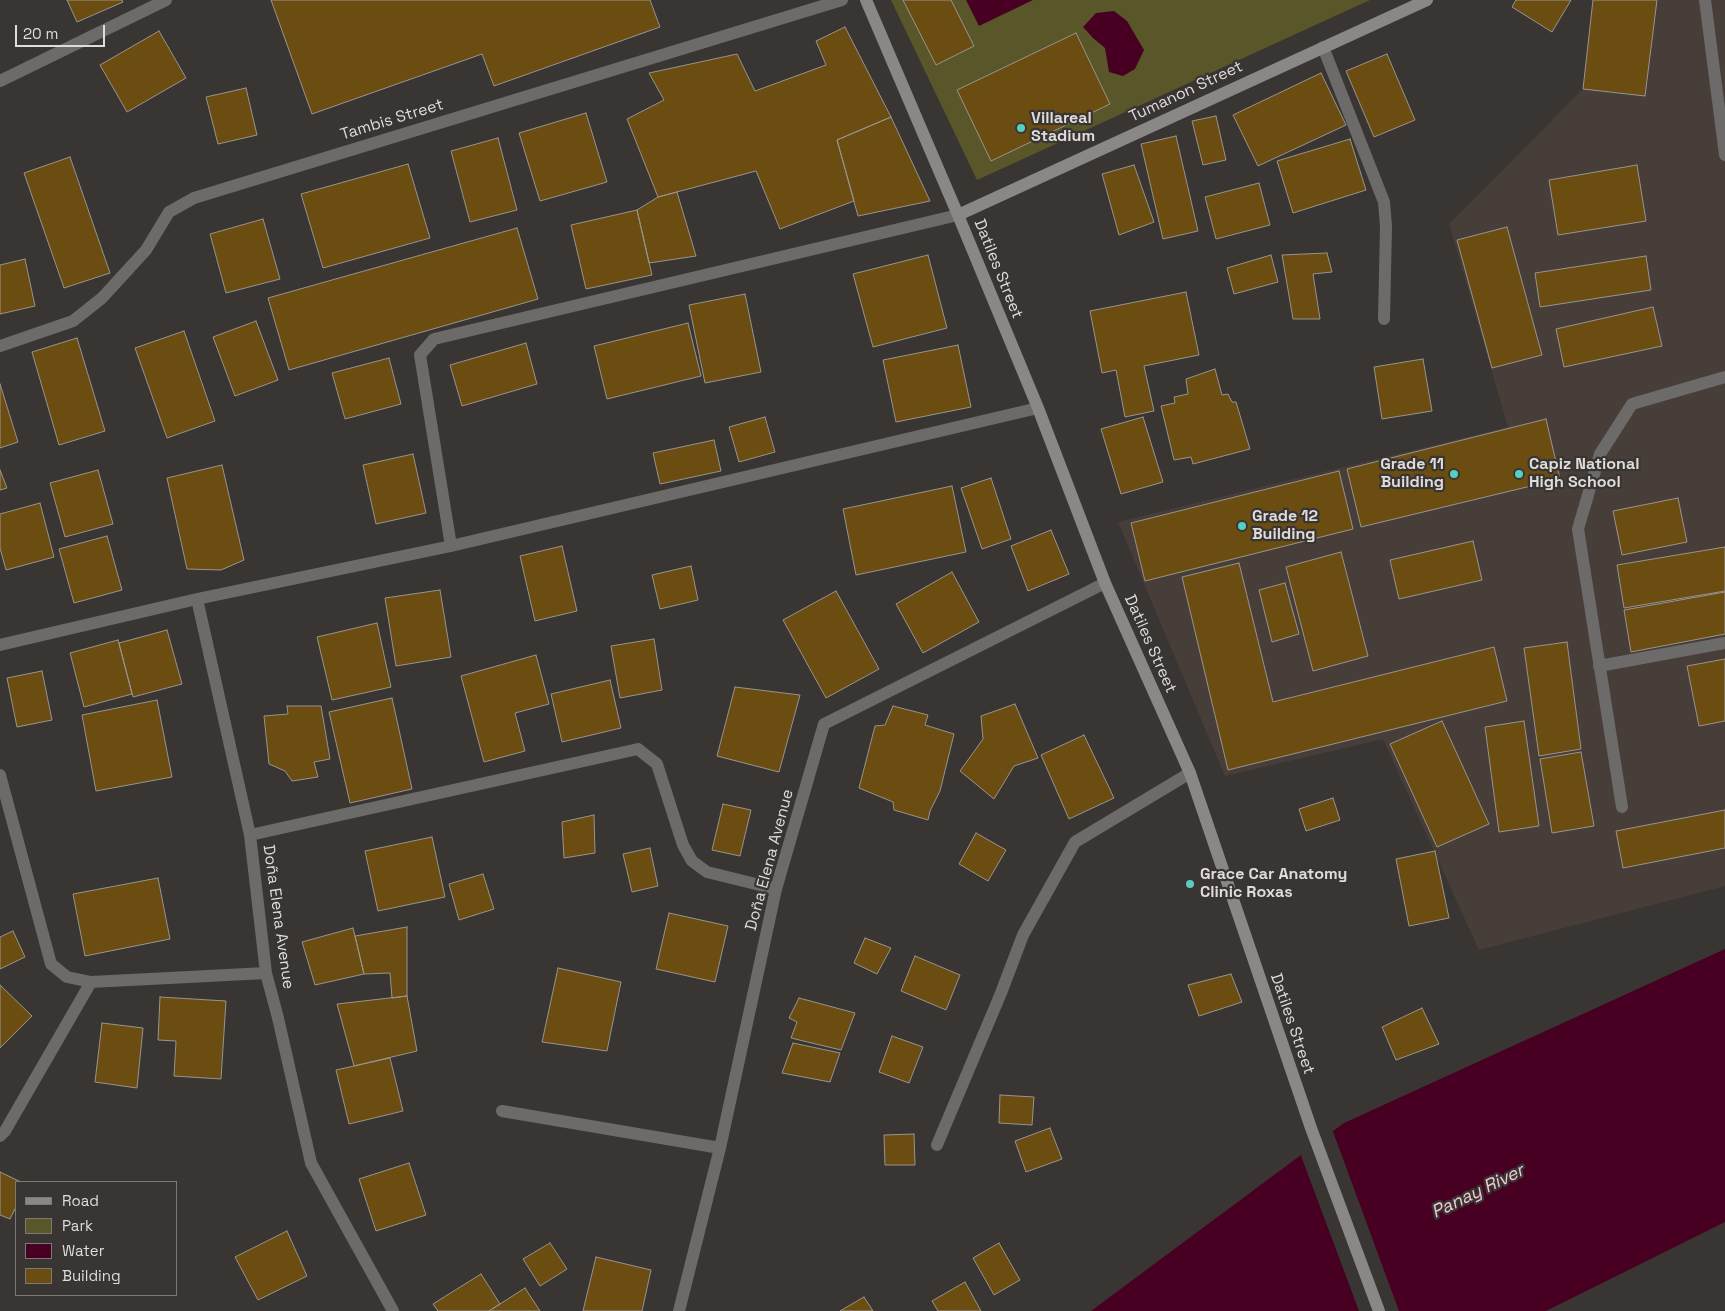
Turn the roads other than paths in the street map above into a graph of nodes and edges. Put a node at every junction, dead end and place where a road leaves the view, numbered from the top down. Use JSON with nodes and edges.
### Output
{"nodes":[{"id":1,"x":166,"y":0,"type":"edge"},
{"id":2,"x":842,"y":0,"type":"edge"},
{"id":3,"x":866,"y":0,"type":"edge"},
{"id":4,"x":1427,"y":0,"type":"edge"},
{"id":5,"x":1705,"y":0,"type":"edge"},
{"id":6,"x":1323,"y":47,"type":"junction"},
{"id":7,"x":0,"y":81,"type":"edge"},
{"id":8,"x":1725,"y":154,"type":"edge"},
{"id":9,"x":958,"y":215,"type":"junction"},
{"id":10,"x":1384,"y":319,"type":"dead end"},
{"id":11,"x":0,"y":346,"type":"edge"},
{"id":12,"x":1725,"y":377,"type":"edge"},
{"id":13,"x":1038,"y":408,"type":"junction"},
{"id":14,"x":451,"y":546,"type":"junction"},
{"id":15,"x":1105,"y":583,"type":"junction"},
{"id":16,"x":197,"y":599,"type":"junction"},
{"id":17,"x":1725,"y":643,"type":"edge"},
{"id":18,"x":0,"y":645,"type":"edge"},
{"id":19,"x":1599,"y":666,"type":"junction"},
{"id":20,"x":1190,"y":773,"type":"junction"},
{"id":21,"x":0,"y":775,"type":"edge"},
{"id":22,"x":1622,"y":807,"type":"dead end"},
{"id":23,"x":250,"y":835,"type":"junction"},
{"id":24,"x":776,"y":889,"type":"junction"},
{"id":25,"x":266,"y":973,"type":"junction"},
{"id":26,"x":90,"y":982,"type":"junction"},
{"id":27,"x":502,"y":1111,"type":"dead end"},
{"id":28,"x":0,"y":1136,"type":"edge"},
{"id":29,"x":937,"y":1145,"type":"dead end"},
{"id":30,"x":720,"y":1148,"type":"junction"},
{"id":31,"x":393,"y":1311,"type":"edge"},
{"id":32,"x":679,"y":1311,"type":"edge"},
{"id":33,"x":1379,"y":1311,"type":"edge"}],
"edges":[{"from":1,"to":7,"type":"street"},
{"from":2,"to":11,"type":"street","name":"Tambis Street"},
{"from":3,"to":9,"type":"main road","name":"Datiles Street"},
{"from":4,"to":6,"type":"main road","name":"Tumanon Street"},
{"from":5,"to":8,"type":"street"},
{"from":6,"to":9,"type":"main road","name":"Tumanon Street"},
{"from":6,"to":10,"type":"street"},
{"from":9,"to":13,"type":"main road","name":"Datiles Street"},
{"from":9,"to":14,"type":"street"},
{"from":12,"to":19,"type":"street"},
{"from":13,"to":14,"type":"street"},
{"from":13,"to":15,"type":"main road","name":"Datiles Street"},
{"from":14,"to":16,"type":"street"},
{"from":15,"to":20,"type":"main road","name":"Datiles Street"},
{"from":15,"to":24,"type":"street","name":"Doña Elena Avenue"},
{"from":16,"to":18,"type":"street"},
{"from":16,"to":23,"type":"street","name":"Doña Elena Avenue"},
{"from":17,"to":19,"type":"street"},
{"from":19,"to":22,"type":"street"},
{"from":20,"to":29,"type":"street"},
{"from":20,"to":33,"type":"main road","name":"Datiles Street"},
{"from":21,"to":26,"type":"street"},
{"from":23,"to":24,"type":"street"},
{"from":23,"to":25,"type":"street","name":"Doña Elena Avenue"},
{"from":24,"to":30,"type":"street","name":"Doña Elena Avenue"},
{"from":25,"to":26,"type":"street"},
{"from":25,"to":31,"type":"street","name":"Doña Elena Avenue"},
{"from":26,"to":28,"type":"street"},
{"from":27,"to":30,"type":"street"},
{"from":30,"to":32,"type":"street","name":"Doña Elena Avenue"}]}
